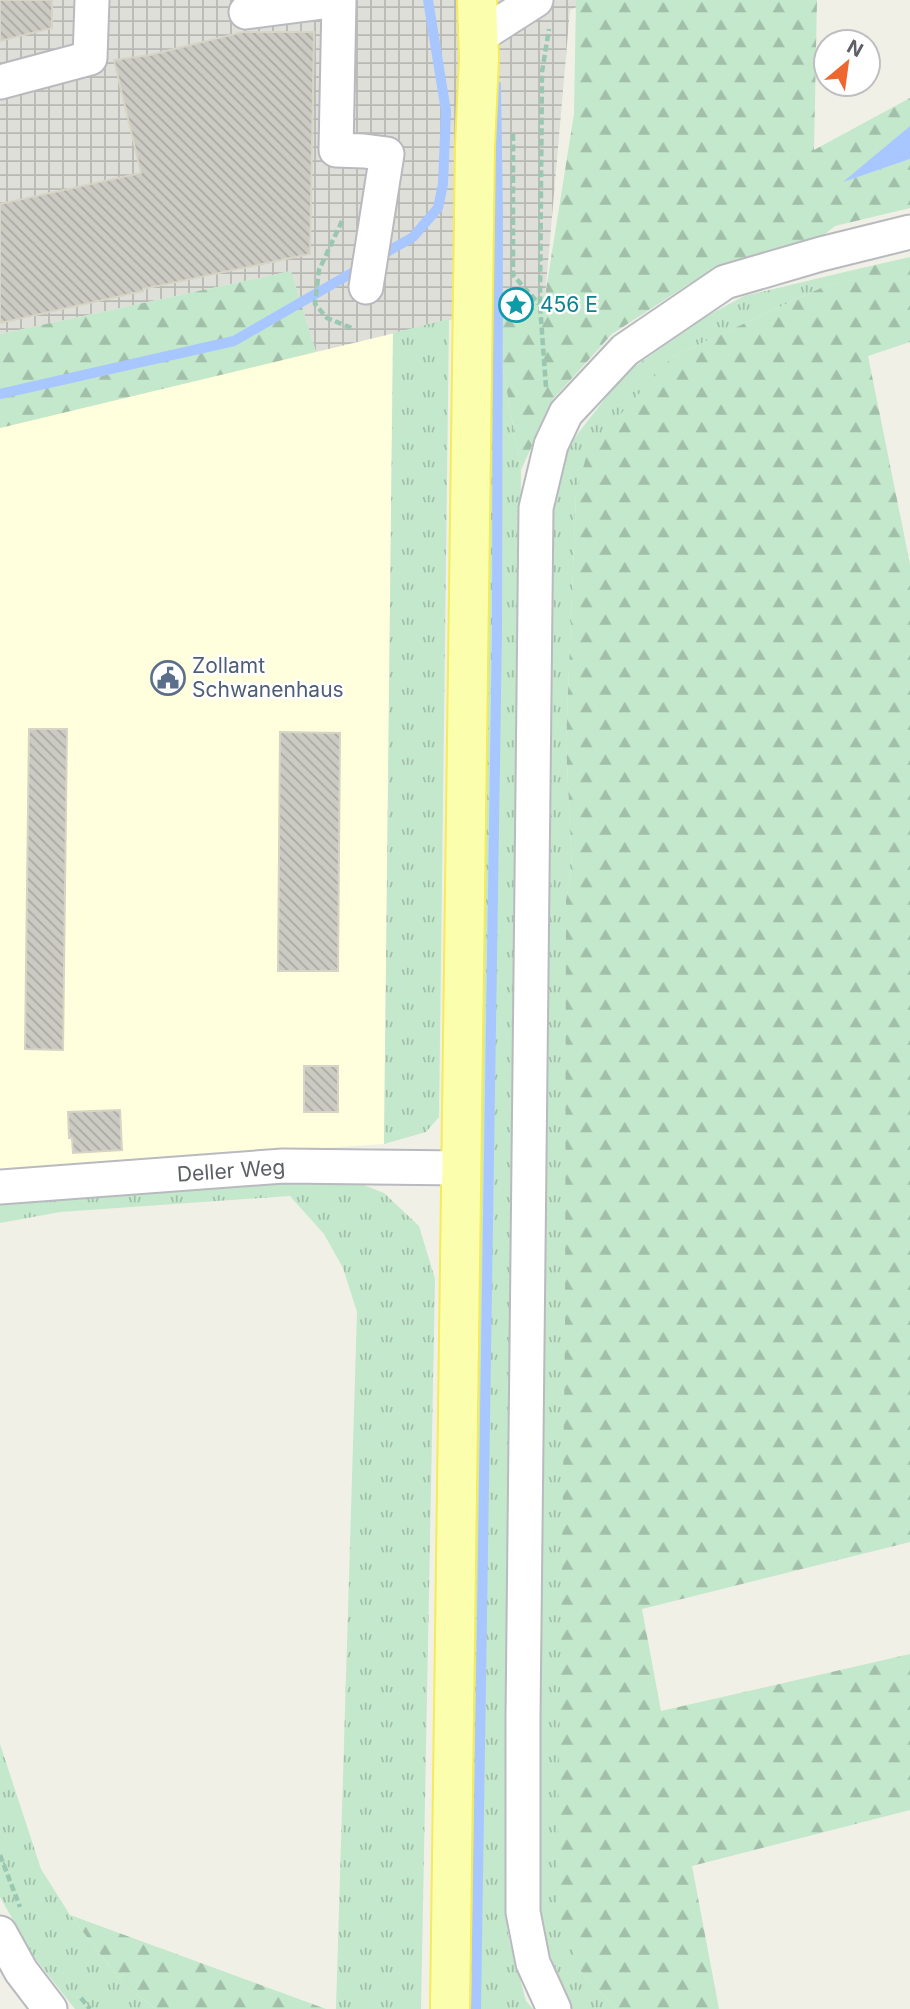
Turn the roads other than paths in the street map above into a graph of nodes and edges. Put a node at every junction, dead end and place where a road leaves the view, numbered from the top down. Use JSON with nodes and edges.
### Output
{"nodes":[{"id":1,"x":452,"y":0,"type":"edge"},
{"id":2,"x":477,"y":0,"type":"edge"},
{"id":3,"x":92,"y":12,"type":"edge"},
{"id":4,"x":246,"y":12,"type":"dead end"},
{"id":5,"x":543,"y":12,"type":"edge"},
{"id":6,"x":478,"y":37,"type":"junction"},
{"id":7,"x":0,"y":82,"type":"edge"},
{"id":8,"x":475,"y":146,"type":"junction"},
{"id":9,"x":910,"y":232,"type":"edge"},
{"id":10,"x":366,"y":287,"type":"dead end"},
{"id":11,"x":461,"y":1168,"type":"junction"},
{"id":12,"x":0,"y":1187,"type":"edge"},
{"id":13,"x":0,"y":1933,"type":"edge"},
{"id":14,"x":50,"y":2009,"type":"edge"},
{"id":15,"x":450,"y":2009,"type":"edge"},
{"id":16,"x":554,"y":2009,"type":"edge"}],
"edges":[{"from":1,"to":8,"type":"main road"},
{"from":2,"to":6,"type":"main road"},
{"from":3,"to":7,"type":"street"},
{"from":4,"to":10,"type":"street"},
{"from":5,"to":6,"type":"street"},
{"from":6,"to":8,"type":"main road"},
{"from":8,"to":11,"type":"main road"},
{"from":9,"to":16,"type":"street"},
{"from":11,"to":12,"type":"street","name":"Deller Weg"},
{"from":11,"to":15,"type":"main road"},
{"from":13,"to":14,"type":"street"}]}
